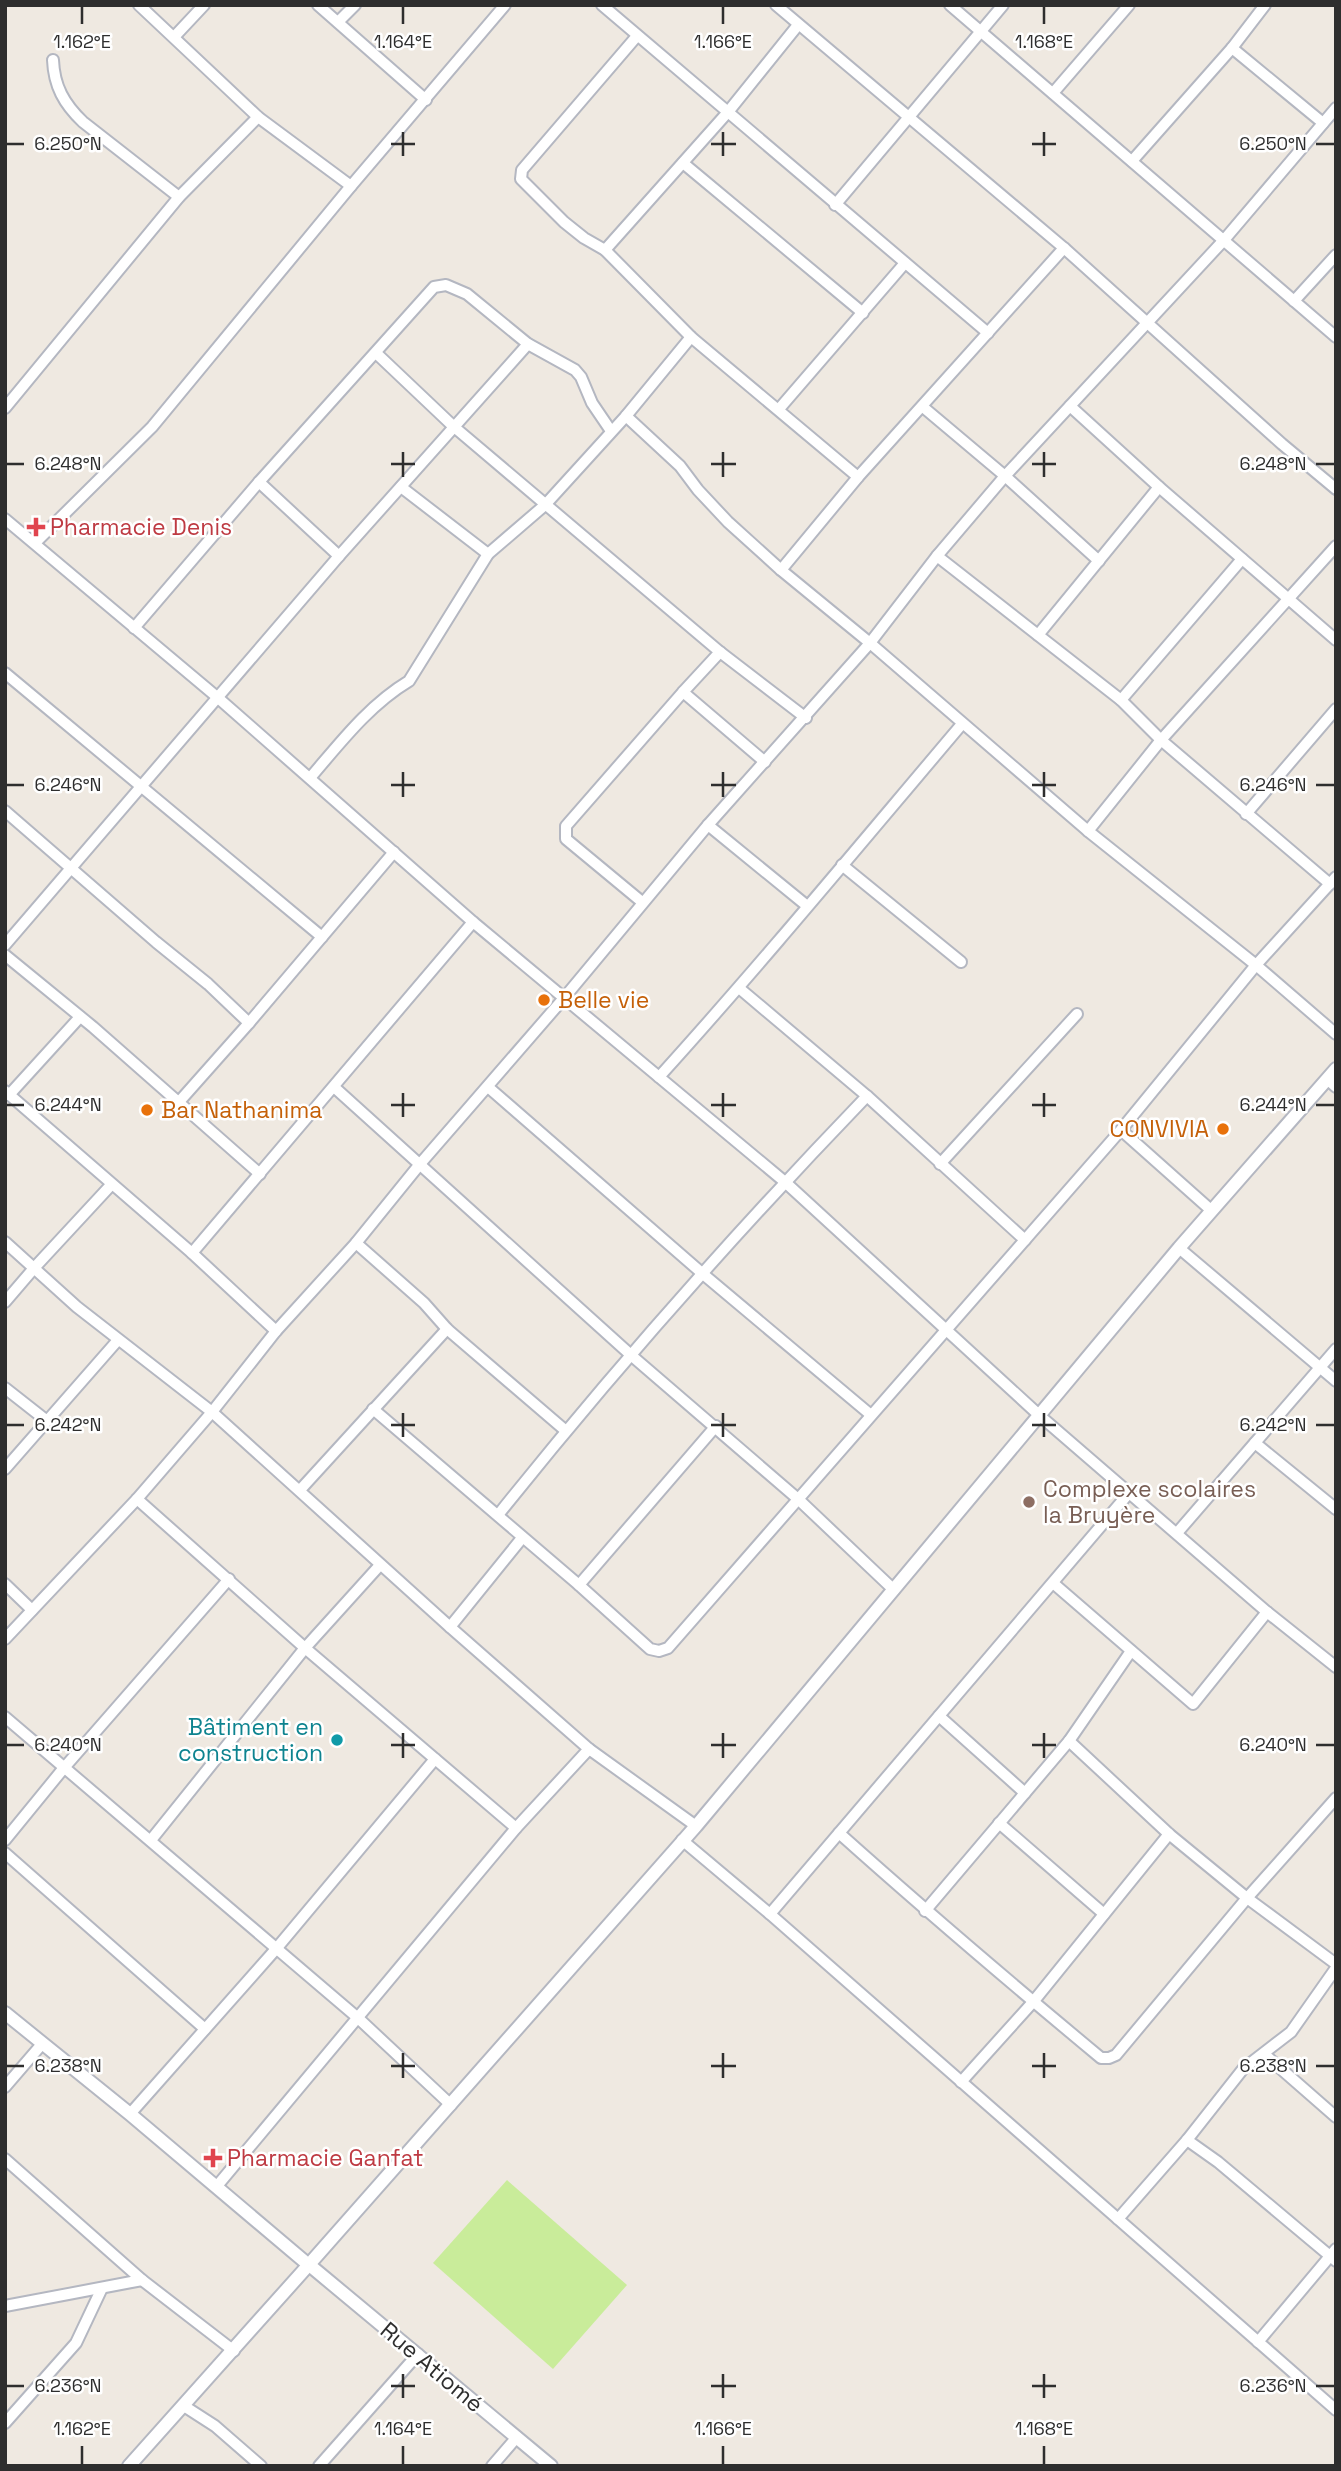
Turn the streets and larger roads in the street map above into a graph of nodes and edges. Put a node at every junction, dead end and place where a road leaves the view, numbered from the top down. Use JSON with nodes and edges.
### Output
{"nodes":[{"id":1,"x":139,"y":5,"type":"edge"},
{"id":2,"x":204,"y":5,"type":"edge"},
{"id":3,"x":318,"y":5,"type":"edge"},
{"id":4,"x":355,"y":5,"type":"edge"},
{"id":5,"x":505,"y":5,"type":"edge"},
{"id":6,"x":602,"y":5,"type":"edge"},
{"id":7,"x":776,"y":5,"type":"edge"},
{"id":8,"x":950,"y":5,"type":"edge"},
{"id":9,"x":1003,"y":5,"type":"edge"},
{"id":10,"x":1129,"y":5,"type":"edge"},
{"id":11,"x":1265,"y":5,"type":"edge"},
{"id":12,"x":338,"y":22,"type":"junction"},
{"id":13,"x":798,"y":25,"type":"junction"},
{"id":14,"x":981,"y":32,"type":"junction"},
{"id":15,"x":636,"y":36,"type":"junction"},
{"id":16,"x":174,"y":37,"type":"junction"},
{"id":17,"x":1232,"y":48,"type":"junction"},
{"id":18,"x":53,"y":60,"type":"dead end"},
{"id":19,"x":1052,"y":93,"type":"junction"},
{"id":20,"x":426,"y":100,"type":"junction"},
{"id":21,"x":1336,"y":108,"type":"edge"},
{"id":22,"x":728,"y":112,"type":"junction"},
{"id":23,"x":258,"y":117,"type":"junction"},
{"id":24,"x":910,"y":118,"type":"junction"},
{"id":25,"x":1323,"y":123,"type":"junction"},
{"id":26,"x":1132,"y":161,"type":"junction"},
{"id":27,"x":682,"y":163,"type":"junction"},
{"id":28,"x":351,"y":186,"type":"junction"},
{"id":29,"x":179,"y":197,"type":"junction"},
{"id":30,"x":835,"y":205,"type":"junction"},
{"id":31,"x":1224,"y":240,"type":"junction"},
{"id":32,"x":1064,"y":248,"type":"junction"},
{"id":33,"x":606,"y":250,"type":"junction"},
{"id":34,"x":1336,"y":255,"type":"edge"},
{"id":35,"x":905,"y":263,"type":"junction"},
{"id":36,"x":1294,"y":301,"type":"junction"},
{"id":37,"x":863,"y":313,"type":"junction"},
{"id":38,"x":1148,"y":323,"type":"junction"},
{"id":39,"x":988,"y":333,"type":"junction"},
{"id":40,"x":691,"y":337,"type":"junction"},
{"id":41,"x":1336,"y":337,"type":"edge"},
{"id":42,"x":528,"y":344,"type":"junction"},
{"id":43,"x":376,"y":353,"type":"junction"},
{"id":44,"x":1070,"y":406,"type":"junction"},
{"id":45,"x":923,"y":407,"type":"junction"},
{"id":46,"x":5,"y":408,"type":"edge"},
{"id":47,"x":779,"y":409,"type":"junction"},
{"id":48,"x":626,"y":416,"type":"junction"},
{"id":49,"x":453,"y":426,"type":"junction"},
{"id":50,"x":611,"y":432,"type":"junction"},
{"id":51,"x":1005,"y":476,"type":"junction"},
{"id":52,"x":858,"y":477,"type":"junction"},
{"id":53,"x":259,"y":482,"type":"junction"},
{"id":54,"x":401,"y":487,"type":"junction"},
{"id":55,"x":1159,"y":487,"type":"junction"},
{"id":56,"x":1336,"y":489,"type":"edge"},
{"id":57,"x":545,"y":505,"type":"junction"},
{"id":58,"x":5,"y":519,"type":"edge"},
{"id":59,"x":34,"y":543,"type":"junction"},
{"id":60,"x":1336,"y":545,"type":"edge"},
{"id":61,"x":488,"y":554,"type":"junction"},
{"id":62,"x":339,"y":556,"type":"junction"},
{"id":63,"x":937,"y":556,"type":"junction"},
{"id":64,"x":1242,"y":559,"type":"junction"},
{"id":65,"x":1099,"y":561,"type":"junction"},
{"id":66,"x":781,"y":570,"type":"junction"},
{"id":67,"x":1289,"y":599,"type":"junction"},
{"id":68,"x":134,"y":628,"type":"junction"},
{"id":69,"x":1038,"y":635,"type":"junction"},
{"id":70,"x":1336,"y":640,"type":"edge"},
{"id":71,"x":870,"y":643,"type":"junction"},
{"id":72,"x":720,"y":652,"type":"junction"},
{"id":73,"x":5,"y":673,"type":"edge"},
{"id":74,"x":683,"y":692,"type":"junction"},
{"id":75,"x":217,"y":697,"type":"junction"},
{"id":76,"x":1121,"y":699,"type":"junction"},
{"id":77,"x":1336,"y":709,"type":"edge"},
{"id":78,"x":806,"y":718,"type":"junction"},
{"id":79,"x":962,"y":724,"type":"junction"},
{"id":80,"x":1161,"y":740,"type":"junction"},
{"id":81,"x":765,"y":762,"type":"junction"},
{"id":82,"x":310,"y":778,"type":"junction"},
{"id":83,"x":142,"y":788,"type":"junction"},
{"id":84,"x":5,"y":811,"type":"edge"},
{"id":85,"x":1246,"y":814,"type":"junction"},
{"id":86,"x":708,"y":825,"type":"junction"},
{"id":87,"x":1088,"y":831,"type":"junction"},
{"id":88,"x":394,"y":852,"type":"junction"},
{"id":89,"x":842,"y":865,"type":"junction"},
{"id":90,"x":72,"y":869,"type":"junction"},
{"id":91,"x":1333,"y":880,"type":"edge"},
{"id":92,"x":642,"y":902,"type":"junction"},
{"id":93,"x":806,"y":905,"type":"junction"},
{"id":94,"x":473,"y":922,"type":"junction"},
{"id":95,"x":322,"y":937,"type":"junction"},
{"id":96,"x":5,"y":945,"type":"edge"},
{"id":97,"x":5,"y":955,"type":"edge"},
{"id":98,"x":961,"y":962,"type":"dead end"},
{"id":99,"x":1256,"y":965,"type":"junction"},
{"id":100,"x":739,"y":988,"type":"junction"},
{"id":101,"x":564,"y":998,"type":"junction"},
{"id":102,"x":1077,"y":1014,"type":"dead end"},
{"id":103,"x":80,"y":1017,"type":"junction"},
{"id":104,"x":249,"y":1023,"type":"junction"},
{"id":105,"x":1336,"y":1034,"type":"edge"},
{"id":106,"x":659,"y":1077,"type":"junction"},
{"id":107,"x":1333,"y":1078,"type":"edge"},
{"id":108,"x":334,"y":1087,"type":"junction"},
{"id":109,"x":488,"y":1087,"type":"junction"},
{"id":110,"x":7,"y":1093,"type":"edge"},
{"id":111,"x":867,"y":1096,"type":"junction"},
{"id":112,"x":178,"y":1103,"type":"junction"},
{"id":113,"x":1121,"y":1130,"type":"junction"},
{"id":114,"x":420,"y":1164,"type":"junction"},
{"id":115,"x":940,"y":1164,"type":"junction"},
{"id":116,"x":260,"y":1174,"type":"junction"},
{"id":117,"x":785,"y":1182,"type":"junction"},
{"id":118,"x":111,"y":1185,"type":"junction"},
{"id":119,"x":1212,"y":1211,"type":"junction"},
{"id":120,"x":1025,"y":1240,"type":"junction"},
{"id":121,"x":5,"y":1242,"type":"edge"},
{"id":122,"x":356,"y":1244,"type":"junction"},
{"id":123,"x":1179,"y":1248,"type":"junction"},
{"id":124,"x":192,"y":1253,"type":"junction"},
{"id":125,"x":34,"y":1267,"type":"junction"},
{"id":126,"x":703,"y":1274,"type":"junction"},
{"id":127,"x":5,"y":1302,"type":"edge"},
{"id":128,"x":447,"y":1329,"type":"junction"},
{"id":129,"x":946,"y":1330,"type":"junction"},
{"id":130,"x":276,"y":1331,"type":"junction"},
{"id":131,"x":118,"y":1340,"type":"junction"},
{"id":132,"x":1336,"y":1349,"type":"edge"},
{"id":133,"x":632,"y":1356,"type":"junction"},
{"id":134,"x":1320,"y":1367,"type":"junction"},
{"id":135,"x":1336,"y":1381,"type":"edge"},
{"id":136,"x":5,"y":1388,"type":"edge"},
{"id":137,"x":373,"y":1409,"type":"junction"},
{"id":138,"x":212,"y":1412,"type":"junction"},
{"id":139,"x":871,"y":1415,"type":"junction"},
{"id":140,"x":1039,"y":1415,"type":"junction"},
{"id":141,"x":47,"y":1421,"type":"junction"},
{"id":142,"x":716,"y":1426,"type":"junction"},
{"id":143,"x":566,"y":1430,"type":"junction"},
{"id":144,"x":1255,"y":1443,"type":"junction"},
{"id":145,"x":5,"y":1469,"type":"edge"},
{"id":146,"x":300,"y":1490,"type":"junction"},
{"id":147,"x":1129,"y":1493,"type":"junction"},
{"id":148,"x":137,"y":1499,"type":"junction"},
{"id":149,"x":798,"y":1499,"type":"junction"},
{"id":150,"x":1336,"y":1509,"type":"edge"},
{"id":151,"x":498,"y":1515,"type":"junction"},
{"id":152,"x":1177,"y":1533,"type":"junction"},
{"id":153,"x":522,"y":1538,"type":"junction"},
{"id":154,"x":380,"y":1564,"type":"junction"},
{"id":155,"x":229,"y":1579,"type":"junction"},
{"id":156,"x":1052,"y":1583,"type":"junction"},
{"id":157,"x":5,"y":1584,"type":"edge"},
{"id":158,"x":579,"y":1585,"type":"junction"},
{"id":159,"x":894,"y":1590,"type":"junction"},
{"id":160,"x":32,"y":1610,"type":"junction"},
{"id":161,"x":1267,"y":1612,"type":"junction"},
{"id":162,"x":450,"y":1628,"type":"junction"},
{"id":163,"x":5,"y":1639,"type":"edge"},
{"id":164,"x":305,"y":1648,"type":"junction"},
{"id":165,"x":1336,"y":1649,"type":"edge"},
{"id":166,"x":1131,"y":1651,"type":"junction"},
{"id":167,"x":1331,"y":1663,"type":"edge"},
{"id":168,"x":939,"y":1716,"type":"junction"},
{"id":169,"x":5,"y":1717,"type":"edge"},
{"id":170,"x":1069,"y":1741,"type":"junction"},
{"id":171,"x":589,"y":1749,"type":"junction"},
{"id":172,"x":435,"y":1759,"type":"junction"},
{"id":173,"x":63,"y":1769,"type":"junction"},
{"id":174,"x":1025,"y":1793,"type":"junction"},
{"id":175,"x":1336,"y":1798,"type":"edge"},
{"id":176,"x":999,"y":1823,"type":"junction"},
{"id":177,"x":696,"y":1826,"type":"junction"},
{"id":178,"x":516,"y":1828,"type":"junction"},
{"id":179,"x":839,"y":1833,"type":"junction"},
{"id":180,"x":1169,"y":1834,"type":"junction"},
{"id":181,"x":5,"y":1840,"type":"edge"},
{"id":182,"x":151,"y":1840,"type":"junction"},
{"id":183,"x":682,"y":1840,"type":"junction"},
{"id":184,"x":5,"y":1853,"type":"edge"},
{"id":185,"x":1247,"y":1898,"type":"junction"},
{"id":186,"x":925,"y":1911,"type":"junction"},
{"id":187,"x":770,"y":1914,"type":"junction"},
{"id":188,"x":1104,"y":1914,"type":"junction"},
{"id":189,"x":276,"y":1949,"type":"junction"},
{"id":190,"x":1336,"y":1966,"type":"edge"},
{"id":191,"x":1033,"y":2002,"type":"junction"},
{"id":192,"x":5,"y":2012,"type":"edge"},
{"id":193,"x":358,"y":2018,"type":"junction"},
{"id":194,"x":205,"y":2029,"type":"junction"},
{"id":195,"x":42,"y":2044,"type":"junction"},
{"id":196,"x":1264,"y":2054,"type":"junction"},
{"id":197,"x":961,"y":2082,"type":"junction"},
{"id":198,"x":5,"y":2087,"type":"edge"},
{"id":199,"x":451,"y":2105,"type":"junction"},
{"id":200,"x":130,"y":2114,"type":"junction"},
{"id":201,"x":1336,"y":2117,"type":"edge"},
{"id":202,"x":1187,"y":2140,"type":"junction"},
{"id":203,"x":5,"y":2159,"type":"edge"},
{"id":204,"x":217,"y":2186,"type":"junction"},
{"id":205,"x":1118,"y":2220,"type":"junction"},
{"id":206,"x":1334,"y":2256,"type":"edge"},
{"id":207,"x":309,"y":2265,"type":"junction"},
{"id":208,"x":142,"y":2280,"type":"junction"},
{"id":209,"x":102,"y":2288,"type":"junction"},
{"id":210,"x":5,"y":2306,"type":"edge"},
{"id":211,"x":1258,"y":2342,"type":"junction"},
{"id":212,"x":234,"y":2351,"type":"junction"},
{"id":213,"x":418,"y":2354,"type":"junction"},
{"id":214,"x":184,"y":2406,"type":"junction"},
{"id":215,"x":1336,"y":2410,"type":"edge"},
{"id":216,"x":5,"y":2423,"type":"edge"},
{"id":217,"x":517,"y":2437,"type":"junction"},
{"id":218,"x":130,"y":2466,"type":"edge"},
{"id":219,"x":261,"y":2466,"type":"edge"},
{"id":220,"x":319,"y":2466,"type":"edge"},
{"id":221,"x":492,"y":2466,"type":"edge"},
{"id":222,"x":551,"y":2466,"type":"edge"}],
"edges":[{"from":1,"to":16,"type":"street"},
{"from":2,"to":16,"type":"street"},
{"from":3,"to":12,"type":"street"},
{"from":4,"to":12,"type":"street"},
{"from":5,"to":20,"type":"street"},
{"from":6,"to":15,"type":"street"},
{"from":7,"to":13,"type":"street"},
{"from":8,"to":14,"type":"street"},
{"from":9,"to":14,"type":"street"},
{"from":10,"to":19,"type":"street"},
{"from":11,"to":17,"type":"street"},
{"from":12,"to":20,"type":"street"},
{"from":13,"to":22,"type":"street"},
{"from":13,"to":24,"type":"street"},
{"from":14,"to":19,"type":"street"},
{"from":14,"to":24,"type":"street"},
{"from":15,"to":22,"type":"street"},
{"from":15,"to":33,"type":"street"},
{"from":16,"to":23,"type":"street"},
{"from":17,"to":25,"type":"street"},
{"from":17,"to":26,"type":"street"},
{"from":18,"to":29,"type":"street"},
{"from":19,"to":26,"type":"street"},
{"from":20,"to":28,"type":"street"},
{"from":21,"to":25,"type":"street"},
{"from":22,"to":27,"type":"street"},
{"from":22,"to":30,"type":"street"},
{"from":23,"to":28,"type":"street"},
{"from":23,"to":29,"type":"street"},
{"from":24,"to":30,"type":"street"},
{"from":24,"to":32,"type":"street"},
{"from":25,"to":31,"type":"street"},
{"from":26,"to":31,"type":"street"},
{"from":27,"to":33,"type":"street"},
{"from":27,"to":37,"type":"street"},
{"from":28,"to":59,"type":"street"},
{"from":29,"to":46,"type":"street"},
{"from":30,"to":35,"type":"street"},
{"from":31,"to":36,"type":"street"},
{"from":31,"to":38,"type":"street"},
{"from":32,"to":38,"type":"street"},
{"from":32,"to":39,"type":"street"},
{"from":33,"to":40,"type":"street"},
{"from":34,"to":36,"type":"street"},
{"from":35,"to":37,"type":"street"},
{"from":35,"to":39,"type":"street"},
{"from":36,"to":41,"type":"street"},
{"from":37,"to":47,"type":"street"},
{"from":38,"to":44,"type":"street"},
{"from":38,"to":56,"type":"street"},
{"from":39,"to":45,"type":"street"},
{"from":40,"to":47,"type":"street"},
{"from":40,"to":48,"type":"street"},
{"from":42,"to":43,"type":"street"},
{"from":42,"to":49,"type":"street"},
{"from":42,"to":50,"type":"street"},
{"from":43,"to":49,"type":"street"},
{"from":43,"to":53,"type":"street"},
{"from":44,"to":51,"type":"street"},
{"from":44,"to":55,"type":"street"},
{"from":45,"to":51,"type":"street"},
{"from":45,"to":52,"type":"street"},
{"from":47,"to":52,"type":"street"},
{"from":48,"to":50,"type":"street"},
{"from":48,"to":66,"type":"street"},
{"from":49,"to":54,"type":"street"},
{"from":49,"to":57,"type":"street"},
{"from":50,"to":57,"type":"street"},
{"from":51,"to":63,"type":"street"},
{"from":51,"to":65,"type":"street"},
{"from":52,"to":66,"type":"street"},
{"from":53,"to":62,"type":"street"},
{"from":53,"to":68,"type":"street"},
{"from":54,"to":61,"type":"street"},
{"from":54,"to":62,"type":"street"},
{"from":55,"to":64,"type":"street"},
{"from":55,"to":65,"type":"street"},
{"from":57,"to":61,"type":"street"},
{"from":57,"to":72,"type":"street"},
{"from":58,"to":59,"type":"street"},
{"from":59,"to":68,"type":"street"},
{"from":60,"to":67,"type":"street"},
{"from":61,"to":82,"type":"street"},
{"from":62,"to":75,"type":"street"},
{"from":63,"to":69,"type":"street"},
{"from":63,"to":71,"type":"street"},
{"from":64,"to":67,"type":"street"},
{"from":64,"to":76,"type":"street"},
{"from":65,"to":69,"type":"street"},
{"from":66,"to":71,"type":"street"},
{"from":67,"to":70,"type":"street"},
{"from":67,"to":80,"type":"street"},
{"from":68,"to":75,"type":"street"},
{"from":69,"to":76,"type":"street"},
{"from":71,"to":78,"type":"street"},
{"from":71,"to":79,"type":"street"},
{"from":72,"to":74,"type":"street"},
{"from":72,"to":78,"type":"street"},
{"from":73,"to":83,"type":"street"},
{"from":74,"to":81,"type":"street"},
{"from":74,"to":92,"type":"street"},
{"from":75,"to":82,"type":"street"},
{"from":75,"to":83,"type":"street"},
{"from":76,"to":80,"type":"street"},
{"from":77,"to":85,"type":"street"},
{"from":78,"to":81,"type":"street"},
{"from":79,"to":87,"type":"street"},
{"from":79,"to":89,"type":"street"},
{"from":80,"to":85,"type":"street"},
{"from":80,"to":87,"type":"street"},
{"from":81,"to":86,"type":"street"},
{"from":82,"to":88,"type":"street"},
{"from":83,"to":90,"type":"street"},
{"from":83,"to":95,"type":"street"},
{"from":84,"to":90,"type":"street"},
{"from":85,"to":91,"type":"street"},
{"from":86,"to":92,"type":"street"},
{"from":86,"to":93,"type":"street"},
{"from":87,"to":99,"type":"street"},
{"from":88,"to":94,"type":"street"},
{"from":88,"to":95,"type":"street"},
{"from":89,"to":93,"type":"street"},
{"from":89,"to":98,"type":"street"},
{"from":90,"to":96,"type":"street"},
{"from":90,"to":104,"type":"street"},
{"from":91,"to":99,"type":"street"},
{"from":92,"to":101,"type":"street"},
{"from":93,"to":100,"type":"street"},
{"from":94,"to":101,"type":"street"},
{"from":94,"to":108,"type":"street"},
{"from":95,"to":104,"type":"street"},
{"from":97,"to":103,"type":"street"},
{"from":99,"to":105,"type":"street"},
{"from":99,"to":113,"type":"street"},
{"from":100,"to":106,"type":"street"},
{"from":100,"to":111,"type":"street"},
{"from":101,"to":106,"type":"street"},
{"from":101,"to":109,"type":"street"},
{"from":102,"to":115,"type":"street"},
{"from":103,"to":110,"type":"street"},
{"from":103,"to":112,"type":"street"},
{"from":104,"to":112,"type":"street"},
{"from":106,"to":117,"type":"street"},
{"from":107,"to":119,"type":"street"},
{"from":108,"to":114,"type":"street"},
{"from":108,"to":116,"type":"street"},
{"from":109,"to":114,"type":"street"},
{"from":109,"to":126,"type":"street"},
{"from":110,"to":118,"type":"street"},
{"from":111,"to":115,"type":"street"},
{"from":111,"to":117,"type":"street"},
{"from":112,"to":116,"type":"street"},
{"from":113,"to":119,"type":"street"},
{"from":113,"to":120,"type":"street"},
{"from":114,"to":122,"type":"street"},
{"from":114,"to":133,"type":"street"},
{"from":115,"to":120,"type":"street"},
{"from":116,"to":124,"type":"street"},
{"from":117,"to":126,"type":"street"},
{"from":117,"to":129,"type":"street"},
{"from":118,"to":124,"type":"street"},
{"from":118,"to":125,"type":"street"},
{"from":119,"to":123,"type":"street"},
{"from":120,"to":129,"type":"street"},
{"from":121,"to":125,"type":"street"},
{"from":122,"to":128,"type":"street"},
{"from":122,"to":130,"type":"street"},
{"from":123,"to":134,"type":"street"},
{"from":123,"to":140,"type":"street"},
{"from":124,"to":130,"type":"street"},
{"from":125,"to":127,"type":"street"},
{"from":125,"to":131,"type":"street"},
{"from":126,"to":133,"type":"street"},
{"from":126,"to":139,"type":"street"},
{"from":128,"to":137,"type":"street"},
{"from":128,"to":143,"type":"street"},
{"from":129,"to":139,"type":"street"},
{"from":129,"to":140,"type":"street"},
{"from":130,"to":138,"type":"street"},
{"from":131,"to":138,"type":"street"},
{"from":131,"to":141,"type":"street"},
{"from":132,"to":134,"type":"street"},
{"from":133,"to":142,"type":"street"},
{"from":133,"to":143,"type":"street"},
{"from":134,"to":135,"type":"street"},
{"from":134,"to":144,"type":"street"},
{"from":136,"to":141,"type":"street"},
{"from":137,"to":146,"type":"street"},
{"from":137,"to":151,"type":"street"},
{"from":138,"to":146,"type":"street"},
{"from":138,"to":148,"type":"street"},
{"from":139,"to":149,"type":"street"},
{"from":140,"to":147,"type":"street"},
{"from":140,"to":159,"type":"street"},
{"from":141,"to":145,"type":"street"},
{"from":142,"to":149,"type":"street"},
{"from":142,"to":158,"type":"street"},
{"from":143,"to":151,"type":"street"},
{"from":144,"to":150,"type":"street"},
{"from":144,"to":152,"type":"street"},
{"from":146,"to":154,"type":"street"},
{"from":147,"to":152,"type":"street"},
{"from":147,"to":156,"type":"street"},
{"from":148,"to":155,"type":"street"},
{"from":148,"to":160,"type":"street"},
{"from":149,"to":158,"type":"street"},
{"from":149,"to":159,"type":"street"},
{"from":151,"to":153,"type":"street"},
{"from":152,"to":161,"type":"street"},
{"from":153,"to":158,"type":"street"},
{"from":153,"to":162,"type":"street"},
{"from":154,"to":162,"type":"street"},
{"from":154,"to":164,"type":"street"},
{"from":155,"to":164,"type":"street"},
{"from":155,"to":173,"type":"street"},
{"from":156,"to":166,"type":"street"},
{"from":156,"to":168,"type":"street"},
{"from":157,"to":160,"type":"street"},
{"from":159,"to":177,"type":"street"},
{"from":160,"to":163,"type":"street"},
{"from":161,"to":166,"type":"street"},
{"from":161,"to":167,"type":"street"},
{"from":162,"to":171,"type":"street"},
{"from":164,"to":172,"type":"street"},
{"from":164,"to":182,"type":"street"},
{"from":165,"to":167,"type":"street"},
{"from":166,"to":170,"type":"street"},
{"from":168,"to":174,"type":"street"},
{"from":168,"to":179,"type":"street"},
{"from":169,"to":173,"type":"street"},
{"from":170,"to":174,"type":"street"},
{"from":170,"to":180,"type":"street"},
{"from":171,"to":177,"type":"street"},
{"from":171,"to":178,"type":"street"},
{"from":172,"to":178,"type":"street"},
{"from":172,"to":189,"type":"street"},
{"from":173,"to":181,"type":"street"},
{"from":173,"to":182,"type":"street"},
{"from":174,"to":176,"type":"street"},
{"from":175,"to":185,"type":"street"},
{"from":176,"to":186,"type":"street"},
{"from":176,"to":188,"type":"street"},
{"from":177,"to":183,"type":"street"},
{"from":178,"to":193,"type":"street"},
{"from":179,"to":186,"type":"street"},
{"from":179,"to":187,"type":"street"},
{"from":180,"to":185,"type":"street"},
{"from":180,"to":188,"type":"street"},
{"from":182,"to":189,"type":"street"},
{"from":183,"to":187,"type":"street"},
{"from":183,"to":199,"type":"street"},
{"from":184,"to":194,"type":"street"},
{"from":185,"to":190,"type":"street"},
{"from":185,"to":191,"type":"street"},
{"from":186,"to":191,"type":"street"},
{"from":187,"to":197,"type":"street"},
{"from":188,"to":191,"type":"street"},
{"from":189,"to":193,"type":"street"},
{"from":189,"to":194,"type":"street"},
{"from":190,"to":196,"type":"street"},
{"from":191,"to":197,"type":"street"},
{"from":192,"to":195,"type":"street","name":"Rue Atiomé"},
{"from":193,"to":199,"type":"street"},
{"from":193,"to":204,"type":"street"},
{"from":194,"to":200,"type":"street"},
{"from":195,"to":198,"type":"street"},
{"from":195,"to":200,"type":"street","name":"Rue Atiomé"},
{"from":196,"to":201,"type":"street"},
{"from":196,"to":202,"type":"street"},
{"from":197,"to":205,"type":"street"},
{"from":199,"to":207,"type":"street"},
{"from":200,"to":204,"type":"street","name":"Rue Atiomé"},
{"from":202,"to":205,"type":"street"},
{"from":202,"to":206,"type":"street"},
{"from":203,"to":208,"type":"street"},
{"from":204,"to":207,"type":"street","name":"Rue Atiomé"},
{"from":205,"to":211,"type":"street"},
{"from":206,"to":211,"type":"street"},
{"from":207,"to":212,"type":"street"},
{"from":207,"to":213,"type":"street","name":"Rue Atiomé"},
{"from":208,"to":209,"type":"street"},
{"from":208,"to":212,"type":"street"},
{"from":209,"to":210,"type":"street"},
{"from":209,"to":216,"type":"street"},
{"from":211,"to":215,"type":"street"},
{"from":212,"to":214,"type":"street"},
{"from":213,"to":217,"type":"street","name":"Rue Atiomé"},
{"from":213,"to":220,"type":"street"},
{"from":214,"to":218,"type":"street"},
{"from":214,"to":219,"type":"street"},
{"from":217,"to":221,"type":"street"},
{"from":217,"to":222,"type":"street","name":"Rue Atiomé"}]}
